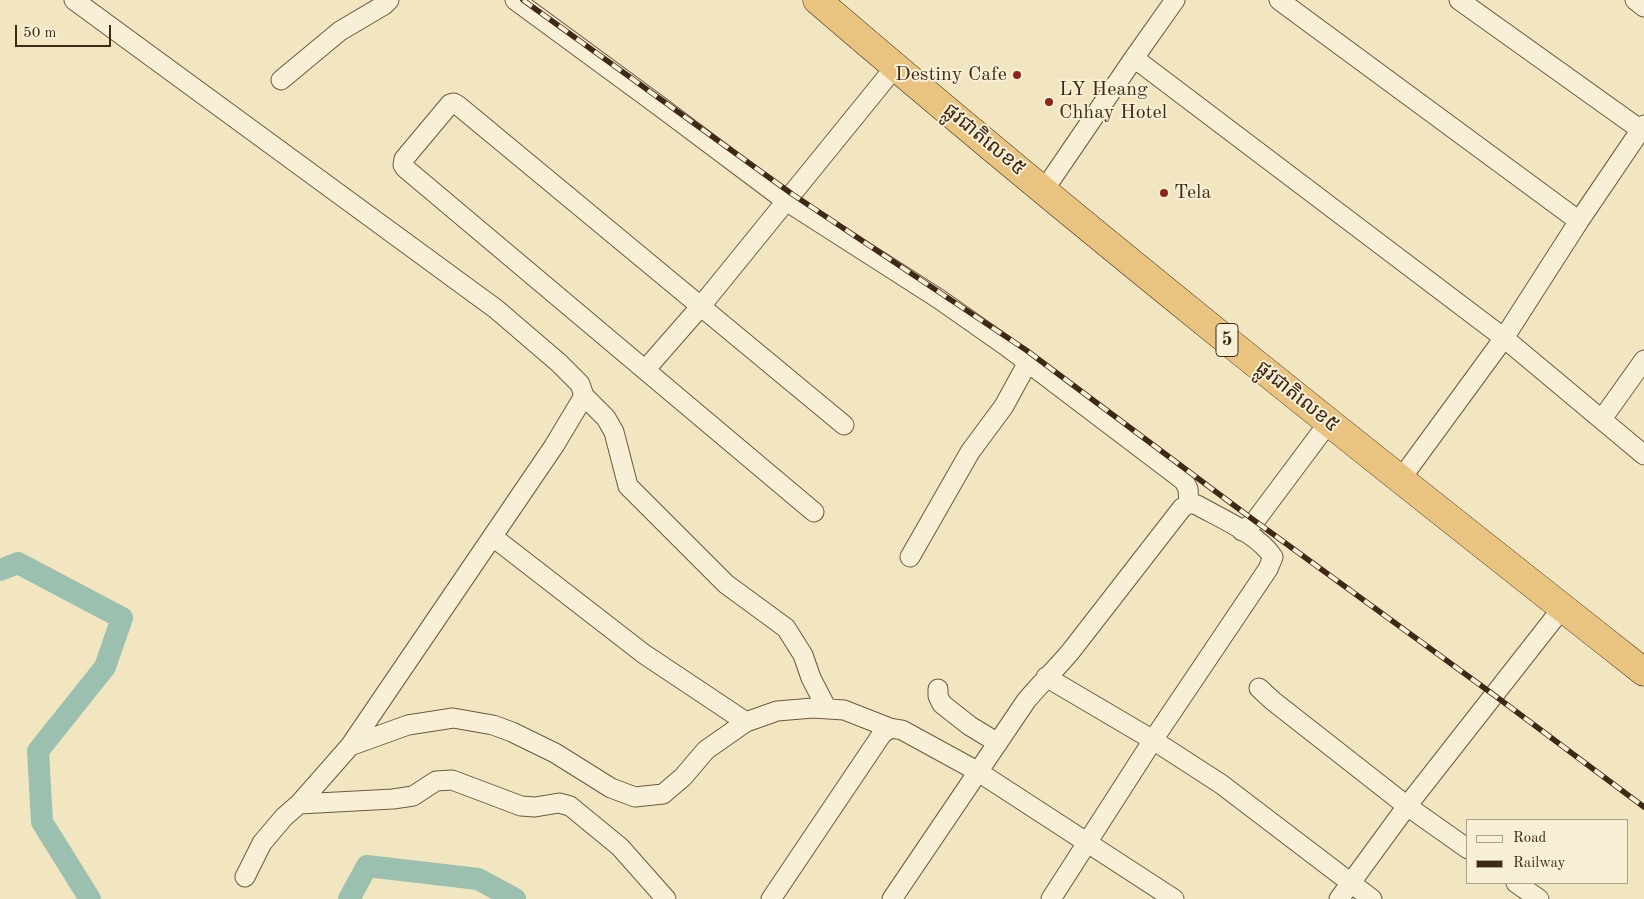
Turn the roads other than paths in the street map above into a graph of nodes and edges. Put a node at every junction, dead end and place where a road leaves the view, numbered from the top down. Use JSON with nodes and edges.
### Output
{"nodes":[{"id":1,"x":74,"y":0,"type":"edge"},
{"id":2,"x":389,"y":0,"type":"edge"},
{"id":3,"x":515,"y":0,"type":"edge"},
{"id":4,"x":817,"y":0,"type":"edge"},
{"id":5,"x":1175,"y":0,"type":"edge"},
{"id":6,"x":1279,"y":0,"type":"edge"},
{"id":7,"x":1459,"y":0,"type":"edge"},
{"id":8,"x":1635,"y":0,"type":"edge"},
{"id":9,"x":1644,"y":7,"type":"edge"},
{"id":10,"x":1134,"y":58,"type":"junction"},
{"id":11,"x":895,"y":67,"type":"junction"},
{"id":12,"x":281,"y":80,"type":"dead end"},
{"id":13,"x":1642,"y":127,"type":"edge"},
{"id":14,"x":1044,"y":190,"type":"junction"},
{"id":15,"x":786,"y":201,"type":"junction"},
{"id":16,"x":1579,"y":221,"type":"junction"},
{"id":17,"x":701,"y":306,"type":"junction"},
{"id":18,"x":1504,"y":338,"type":"junction"},
{"id":19,"x":1644,"y":360,"type":"edge"},
{"id":20,"x":1028,"y":362,"type":"junction"},
{"id":21,"x":644,"y":370,"type":"junction"},
{"id":22,"x":584,"y":396,"type":"junction"},
{"id":23,"x":1602,"y":420,"type":"junction"},
{"id":24,"x":1329,"y":422,"type":"junction"},
{"id":25,"x":844,"y":424,"type":"dead end"},
{"id":26,"x":1644,"y":455,"type":"edge"},
{"id":27,"x":1400,"y":480,"type":"junction"},
{"id":28,"x":1190,"y":503,"type":"junction"},
{"id":29,"x":814,"y":512,"type":"dead end"},
{"id":30,"x":1242,"y":531,"type":"junction"},
{"id":31,"x":493,"y":536,"type":"junction"},
{"id":32,"x":910,"y":557,"type":"dead end"},
{"id":33,"x":1563,"y":608,"type":"junction"},
{"id":34,"x":1644,"y":672,"type":"edge"},
{"id":35,"x":1046,"y":677,"type":"junction"},
{"id":36,"x":938,"y":688,"type":"dead end"},
{"id":37,"x":1259,"y":688,"type":"dead end"},
{"id":38,"x":827,"y":709,"type":"junction"},
{"id":39,"x":746,"y":722,"type":"junction"},
{"id":40,"x":890,"y":728,"type":"junction"},
{"id":41,"x":1153,"y":740,"type":"junction"},
{"id":42,"x":998,"y":742,"type":"junction"},
{"id":43,"x":350,"y":746,"type":"junction"},
{"id":44,"x":978,"y":771,"type":"junction"},
{"id":45,"x":299,"y":804,"type":"junction"},
{"id":46,"x":1407,"y":806,"type":"junction"},
{"id":47,"x":1087,"y":843,"type":"junction"},
{"id":48,"x":1466,"y":848,"type":"edge"},
{"id":49,"x":245,"y":876,"type":"dead end"},
{"id":50,"x":1350,"y":884,"type":"junction"},
{"id":51,"x":1517,"y":884,"type":"edge"},
{"id":52,"x":666,"y":899,"type":"edge"},
{"id":53,"x":771,"y":899,"type":"edge"},
{"id":54,"x":892,"y":899,"type":"edge"},
{"id":55,"x":1050,"y":899,"type":"edge"},
{"id":56,"x":1174,"y":899,"type":"edge"},
{"id":57,"x":1339,"y":899,"type":"edge"},
{"id":58,"x":1372,"y":899,"type":"edge"},
{"id":59,"x":1539,"y":899,"type":"edge"}],
"edges":[{"from":1,"to":22,"type":"street"},
{"from":2,"to":12,"type":"street"},
{"from":3,"to":15,"type":"street"},
{"from":4,"to":11,"type":"highway","name":"ផ្លូវជាតិលេខ៥","number":"5"},
{"from":5,"to":10,"type":"street"},
{"from":6,"to":16,"type":"street"},
{"from":7,"to":13,"type":"street"},
{"from":8,"to":9,"type":"street"},
{"from":10,"to":14,"type":"street"},
{"from":10,"to":18,"type":"street"},
{"from":11,"to":14,"type":"highway","name":"ផ្លូវជាតិលេខ៥","number":"5"},
{"from":11,"to":15,"type":"street"},
{"from":13,"to":16,"type":"street"},
{"from":14,"to":24,"type":"highway","name":"ផ្លូវជាតិលេខ៥","number":"5"},
{"from":15,"to":17,"type":"street"},
{"from":15,"to":20,"type":"street"},
{"from":16,"to":18,"type":"street"},
{"from":17,"to":21,"type":"street"},
{"from":17,"to":21,"type":"street"},
{"from":17,"to":25,"type":"street"},
{"from":18,"to":23,"type":"street"},
{"from":18,"to":27,"type":"street"},
{"from":19,"to":23,"type":"street"},
{"from":20,"to":28,"type":"street"},
{"from":20,"to":32,"type":"street"},
{"from":21,"to":29,"type":"street"},
{"from":22,"to":31,"type":"street"},
{"from":22,"to":38,"type":"street"},
{"from":23,"to":26,"type":"street"},
{"from":24,"to":27,"type":"highway","name":"ផ្លូវជាតិលេខ៥","number":"5"},
{"from":24,"to":30,"type":"street"},
{"from":27,"to":33,"type":"highway","name":"ផ្លូវជាតិលេខ៥","number":"5"},
{"from":28,"to":30,"type":"street"},
{"from":28,"to":35,"type":"street"},
{"from":30,"to":41,"type":"street"},
{"from":31,"to":39,"type":"street"},
{"from":31,"to":43,"type":"street"},
{"from":33,"to":34,"type":"highway","name":"ផ្លូវជាតិលេខ៥","number":"5"},
{"from":33,"to":46,"type":"street"},
{"from":35,"to":41,"type":"street"},
{"from":35,"to":42,"type":"street"},
{"from":36,"to":42,"type":"street"},
{"from":37,"to":46,"type":"street"},
{"from":38,"to":39,"type":"street"},
{"from":38,"to":40,"type":"street"},
{"from":39,"to":43,"type":"street"},
{"from":40,"to":44,"type":"street"},
{"from":40,"to":53,"type":"street"},
{"from":41,"to":47,"type":"street"},
{"from":41,"to":50,"type":"street"},
{"from":42,"to":44,"type":"street"},
{"from":43,"to":45,"type":"street"},
{"from":44,"to":47,"type":"street"},
{"from":44,"to":54,"type":"street"},
{"from":45,"to":49,"type":"street"},
{"from":45,"to":52,"type":"street"},
{"from":46,"to":48,"type":"street"},
{"from":46,"to":50,"type":"street"},
{"from":47,"to":55,"type":"street"},
{"from":47,"to":56,"type":"street"},
{"from":50,"to":57,"type":"street"},
{"from":50,"to":58,"type":"street"},
{"from":51,"to":59,"type":"street"}]}
